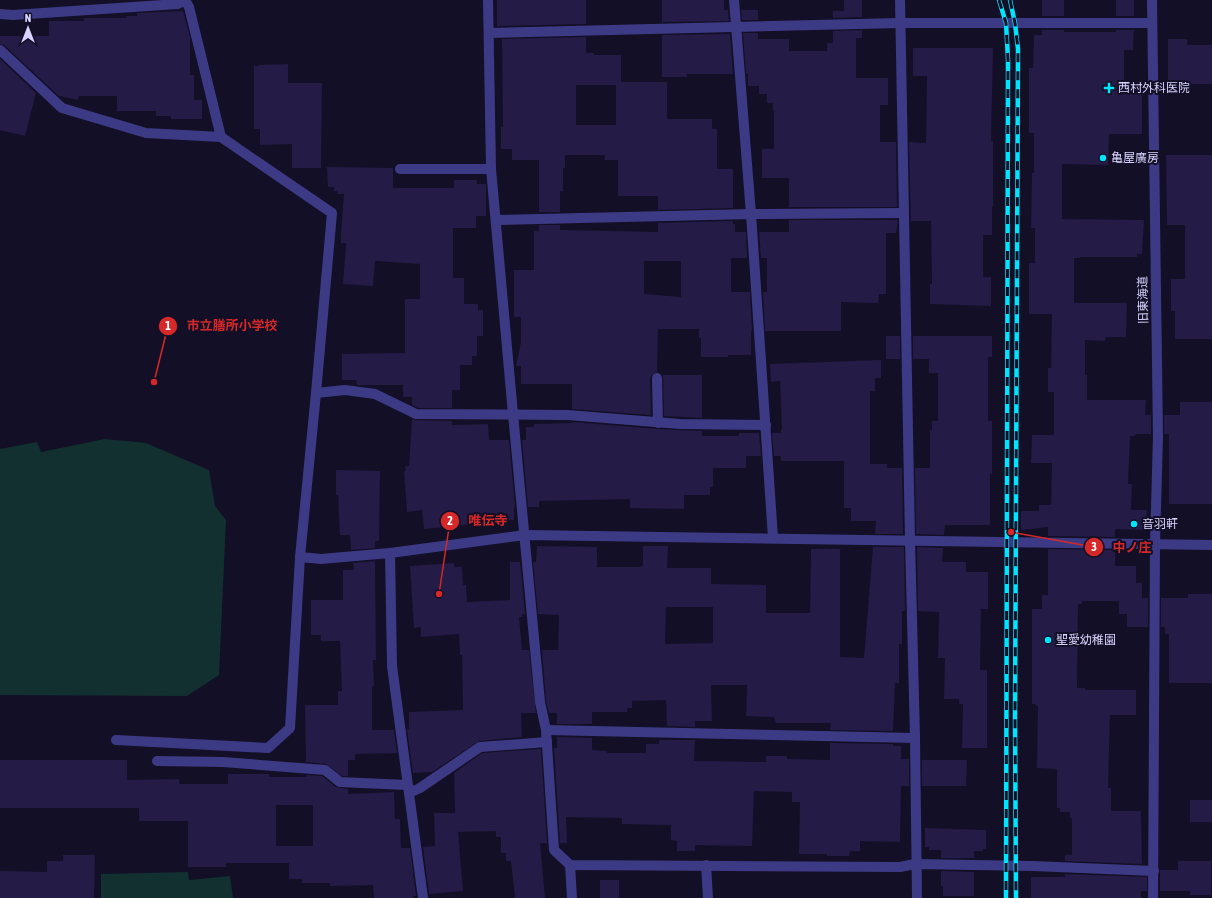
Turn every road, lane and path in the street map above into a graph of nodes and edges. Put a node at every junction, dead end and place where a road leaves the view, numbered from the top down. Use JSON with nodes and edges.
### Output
{"nodes":[{"id":1,"x":185,"y":0,"type":"edge"},
{"id":2,"x":488,"y":0,"type":"edge"},
{"id":3,"x":734,"y":0,"type":"edge"},
{"id":4,"x":900,"y":0,"type":"edge"},
{"id":5,"x":1152,"y":0,"type":"edge"},
{"id":6,"x":0,"y":14,"type":"edge"},
{"id":7,"x":900,"y":23,"type":"junction"},
{"id":8,"x":1152,"y":23,"type":"junction"},
{"id":9,"x":736,"y":27,"type":"junction"},
{"id":10,"x":489,"y":33,"type":"junction"},
{"id":11,"x":0,"y":50,"type":"edge"},
{"id":12,"x":221,"y":138,"type":"junction"},
{"id":13,"x":400,"y":169,"type":"dead end"},
{"id":14,"x":492,"y":169,"type":"junction"},
{"id":15,"x":904,"y":213,"type":"junction"},
{"id":16,"x":751,"y":214,"type":"junction"},
{"id":17,"x":496,"y":220,"type":"junction"},
{"id":18,"x":657,"y":378,"type":"dead end"},
{"id":19,"x":316,"y":393,"type":"junction"},
{"id":20,"x":513,"y":414,"type":"junction"},
{"id":21,"x":658,"y":423,"type":"junction"},
{"id":22,"x":766,"y":425,"type":"junction"},
{"id":23,"x":525,"y":535,"type":"junction"},
{"id":24,"x":773,"y":538,"type":"junction"},
{"id":25,"x":910,"y":540,"type":"junction"},
{"id":26,"x":1156,"y":544,"type":"junction"},
{"id":27,"x":1212,"y":545,"type":"edge"},
{"id":28,"x":390,"y":553,"type":"junction"},
{"id":29,"x":300,"y":557,"type":"junction"},
{"id":30,"x":546,"y":730,"type":"junction"},
{"id":31,"x":915,"y":738,"type":"junction"},
{"id":32,"x":116,"y":740,"type":"dead end"},
{"id":33,"x":547,"y":742,"type":"junction"},
{"id":34,"x":158,"y":761,"type":"dead end"},
{"id":35,"x":408,"y":789,"type":"junction"},
{"id":36,"x":915,"y":864,"type":"junction"},
{"id":37,"x":570,"y":865,"type":"junction"},
{"id":38,"x":706,"y":865,"type":"junction"},
{"id":39,"x":1154,"y":871,"type":"junction"},
{"id":40,"x":423,"y":898,"type":"edge"},
{"id":41,"x":572,"y":898,"type":"edge"},
{"id":42,"x":708,"y":898,"type":"edge"},
{"id":43,"x":916,"y":898,"type":"edge"},
{"id":44,"x":1154,"y":898,"type":"edge"}],
"edges":[{"from":1,"to":6,"type":"street"},
{"from":1,"to":12,"type":"street"},
{"from":2,"to":10,"type":"street"},
{"from":3,"to":9,"type":"street"},
{"from":4,"to":7,"type":"street"},
{"from":5,"to":8,"type":"street","name":"旧東海道"},
{"from":7,"to":8,"type":"street"},
{"from":7,"to":9,"type":"street"},
{"from":7,"to":15,"type":"street"},
{"from":8,"to":26,"type":"street","name":"旧東海道"},
{"from":9,"to":10,"type":"street"},
{"from":9,"to":16,"type":"street"},
{"from":10,"to":14,"type":"street"},
{"from":11,"to":12,"type":"street"},
{"from":12,"to":19,"type":"street"},
{"from":13,"to":14,"type":"street"},
{"from":14,"to":17,"type":"street"},
{"from":15,"to":16,"type":"street"},
{"from":15,"to":25,"type":"street"},
{"from":16,"to":17,"type":"street"},
{"from":16,"to":22,"type":"street"},
{"from":17,"to":20,"type":"street"},
{"from":18,"to":21,"type":"street"},
{"from":19,"to":20,"type":"street"},
{"from":19,"to":29,"type":"street"},
{"from":20,"to":21,"type":"street"},
{"from":20,"to":23,"type":"street"},
{"from":21,"to":22,"type":"street"},
{"from":22,"to":24,"type":"street"},
{"from":23,"to":24,"type":"street"},
{"from":23,"to":28,"type":"street"},
{"from":23,"to":30,"type":"street"},
{"from":24,"to":25,"type":"street"},
{"from":25,"to":26,"type":"street"},
{"from":25,"to":31,"type":"street"},
{"from":26,"to":27,"type":"street"},
{"from":26,"to":39,"type":"street","name":"旧東海道"},
{"from":28,"to":29,"type":"street"},
{"from":28,"to":35,"type":"street"},
{"from":29,"to":32,"type":"street"},
{"from":30,"to":31,"type":"street"},
{"from":30,"to":33,"type":"street"},
{"from":31,"to":36,"type":"street"},
{"from":33,"to":35,"type":"street"},
{"from":33,"to":37,"type":"street"},
{"from":34,"to":35,"type":"street"},
{"from":35,"to":40,"type":"street"},
{"from":36,"to":38,"type":"street"},
{"from":36,"to":39,"type":"street"},
{"from":36,"to":43,"type":"street"},
{"from":37,"to":38,"type":"street"},
{"from":37,"to":41,"type":"street"},
{"from":38,"to":42,"type":"street"},
{"from":39,"to":44,"type":"street","name":"旧東海道"}]}
